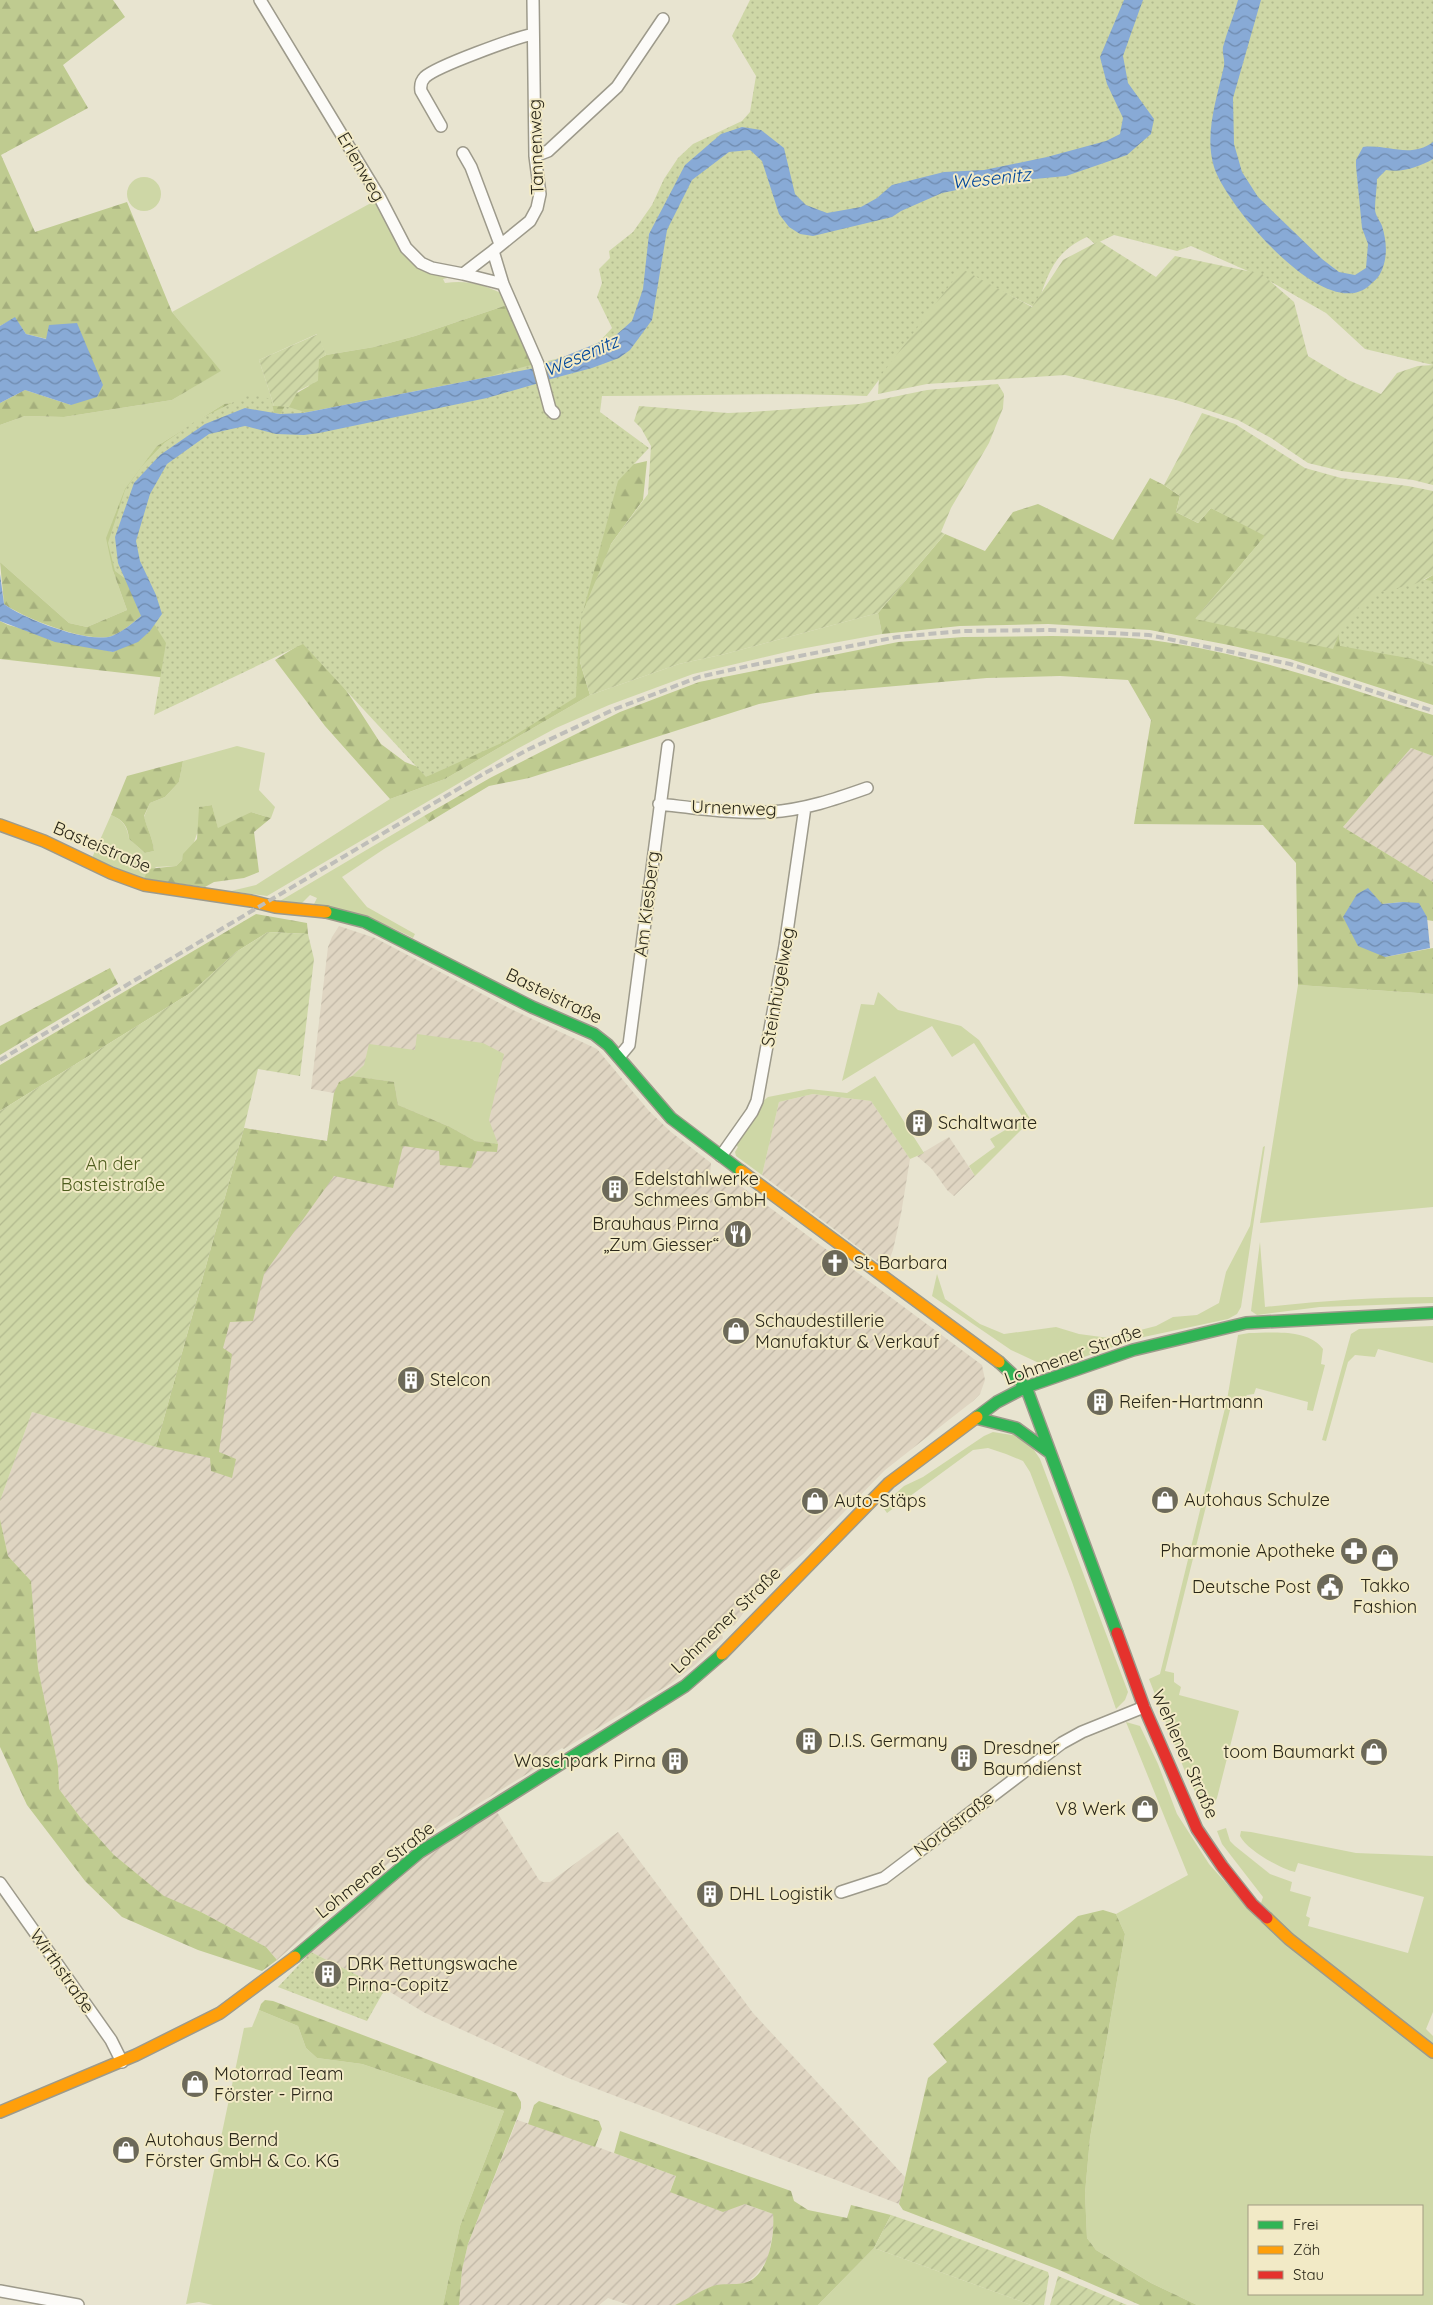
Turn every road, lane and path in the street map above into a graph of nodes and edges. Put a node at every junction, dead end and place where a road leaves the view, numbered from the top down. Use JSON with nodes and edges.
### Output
{"nodes":[{"id":1,"x":260,"y":0,"type":"edge"},
{"id":2,"x":533,"y":0,"type":"edge"},
{"id":3,"x":663,"y":18,"type":"dead end"},
{"id":4,"x":533,"y":34,"type":"junction"},
{"id":5,"x":441,"y":126,"type":"dead end"},
{"id":6,"x":463,"y":153,"type":"dead end"},
{"id":7,"x":535,"y":156,"type":"junction"},
{"id":8,"x":497,"y":248,"type":"junction"},
{"id":9,"x":463,"y":274,"type":"junction"},
{"id":10,"x":503,"y":284,"type":"junction"},
{"id":11,"x":554,"y":413,"type":"dead end"},
{"id":12,"x":668,"y":746,"type":"dead end"},
{"id":13,"x":867,"y":788,"type":"dead end"},
{"id":14,"x":659,"y":804,"type":"junction"},
{"id":15,"x":806,"y":807,"type":"junction"},
{"id":16,"x":0,"y":825,"type":"edge"},
{"id":17,"x":619,"y":1057,"type":"junction"},
{"id":18,"x":721,"y":1156,"type":"junction"},
{"id":19,"x":1433,"y":1313,"type":"edge"},
{"id":20,"x":1026,"y":1387,"type":"junction"},
{"id":21,"x":976,"y":1418,"type":"junction"},
{"id":22,"x":1050,"y":1454,"type":"junction"},
{"id":23,"x":1144,"y":1707,"type":"junction"},
{"id":24,"x":1,"y":1888,"type":"edge"},
{"id":25,"x":841,"y":1892,"type":"dead end"},
{"id":26,"x":1433,"y":2052,"type":"edge"},
{"id":27,"x":122,"y":2062,"type":"junction"},
{"id":28,"x":0,"y":2112,"type":"edge"},
{"id":29,"x":0,"y":2291,"type":"edge"},
{"id":30,"x":78,"y":2305,"type":"edge"}],
"edges":[{"from":1,"to":9,"type":"street","name":"Erlenweg"},
{"from":2,"to":4,"type":"street","name":"Tannenweg"},
{"from":3,"to":7,"type":"street"},
{"from":4,"to":5,"type":"street"},
{"from":4,"to":7,"type":"street","name":"Tannenweg"},
{"from":6,"to":8,"type":"street"},
{"from":7,"to":8,"type":"street","name":"Tannenweg"},
{"from":8,"to":9,"type":"street"},
{"from":8,"to":10,"type":"street"},
{"from":9,"to":10,"type":"street","name":"Erlenweg"},
{"from":10,"to":11,"type":"street"},
{"from":12,"to":14,"type":"street","name":"Am Kiesberg"},
{"from":13,"to":15,"type":"street","name":"Urnenweg"},
{"from":14,"to":15,"type":"street","name":"Urnenweg"},
{"from":14,"to":17,"type":"street","name":"Am Kiesberg"},
{"from":15,"to":18,"type":"street","name":"Steinhügelweg"},
{"from":16,"to":17,"type":"main road","name":"Basteistraße"},
{"from":17,"to":18,"type":"main road","name":"Basteistraße"},
{"from":18,"to":20,"type":"main road","name":"Basteistraße"},
{"from":19,"to":20,"type":"main road","name":"Lohmener Straße"},
{"from":20,"to":21,"type":"main road","name":"Lohmener Straße"},
{"from":20,"to":22,"type":"main road","name":"Wehlener Straße"},
{"from":21,"to":22,"type":"main road"},
{"from":21,"to":27,"type":"main road","name":"Lohmener Straße"},
{"from":22,"to":23,"type":"main road","name":"Wehlener Straße"},
{"from":23,"to":25,"type":"street","name":"Nordstraße"},
{"from":23,"to":26,"type":"main road","name":"Wehlener Straße"},
{"from":24,"to":27,"type":"street","name":"Wirthstraße"},
{"from":27,"to":28,"type":"main road","name":"Lohmener Straße"},
{"from":29,"to":30,"type":"street"}]}
